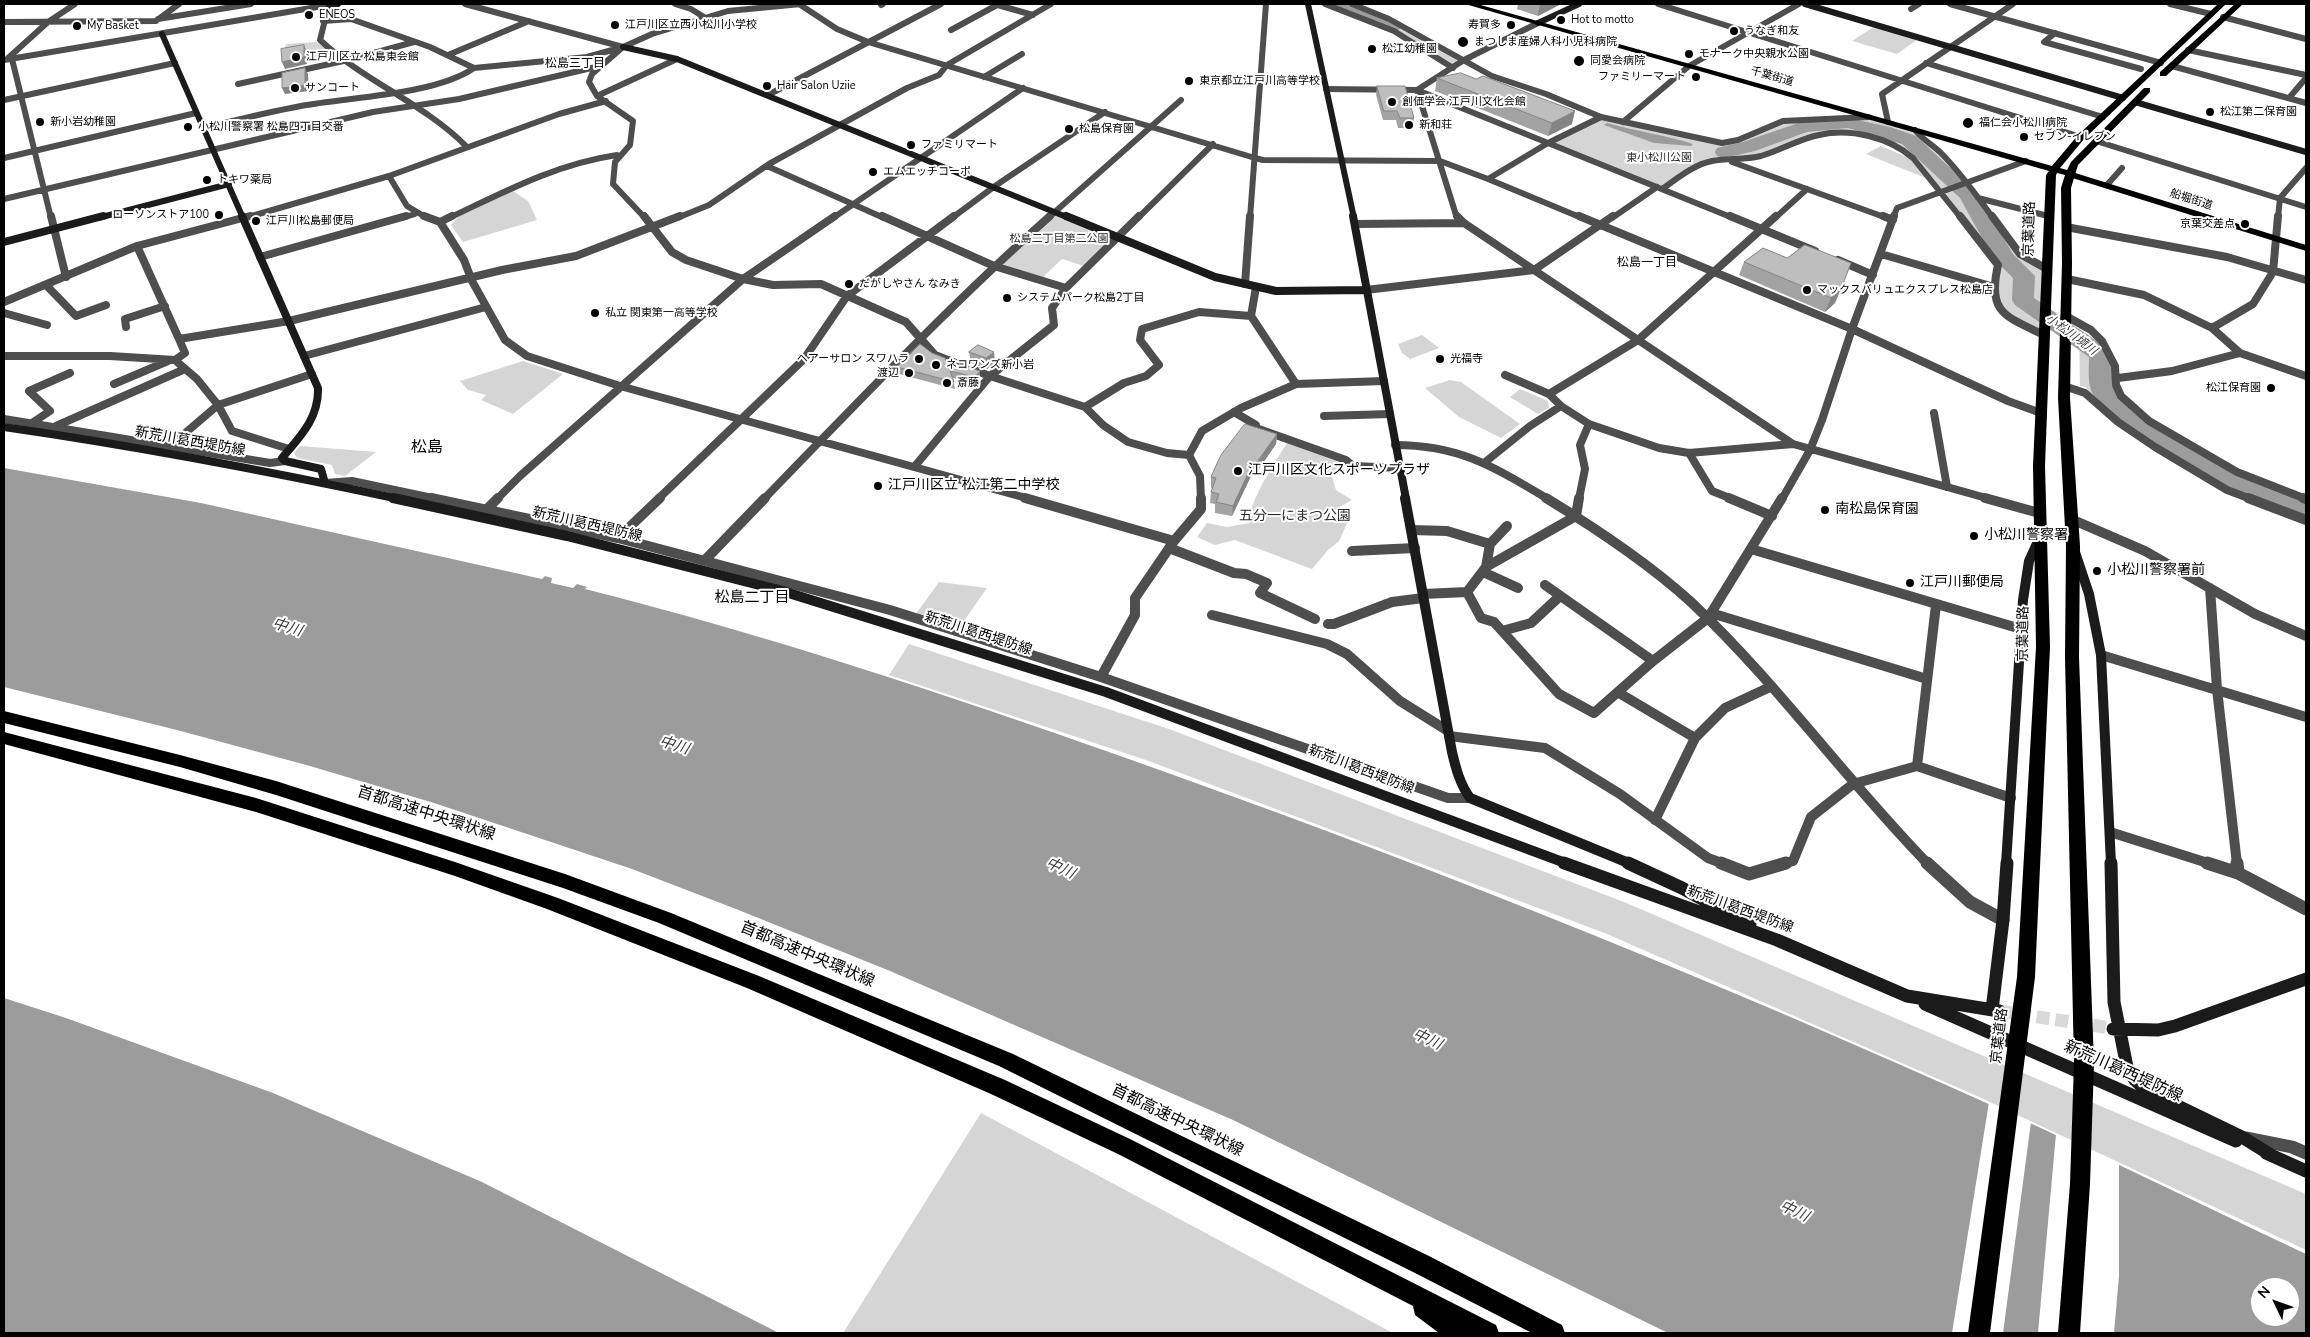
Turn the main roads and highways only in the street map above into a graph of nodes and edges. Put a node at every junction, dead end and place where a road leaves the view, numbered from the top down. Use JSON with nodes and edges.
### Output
{"nodes":[{"id":1,"x":1469,"y":4,"type":"edge"},
{"id":2,"x":2222,"y":4,"type":"edge"},
{"id":3,"x":2239,"y":4,"type":"edge"},
{"id":4,"x":2054,"y":169,"type":"junction"},
{"id":5,"x":2069,"y":174,"type":"junction"},
{"id":6,"x":2306,"y":248,"type":"edge"},
{"id":7,"x":4,"y":717,"type":"edge"},
{"id":8,"x":4,"y":738,"type":"edge"},
{"id":9,"x":1389,"y":1282,"type":"junction"},
{"id":10,"x":1457,"y":1333,"type":"edge"},
{"id":11,"x":1488,"y":1333,"type":"edge"},
{"id":12,"x":1554,"y":1333,"type":"edge"},
{"id":13,"x":1980,"y":1333,"type":"edge"},
{"id":14,"x":2069,"y":1333,"type":"edge"}],
"edges":[{"from":1,"to":4,"type":"highway","name":"千葉街道"},
{"from":2,"to":4,"type":"highway"},
{"from":3,"to":5,"type":"highway"},
{"from":4,"to":5,"type":"highway","name":"千葉街道"},
{"from":4,"to":13,"type":"highway","name":"京葉道路"},
{"from":5,"to":6,"type":"main road","name":"船堀街道"},
{"from":5,"to":14,"type":"highway"},
{"from":7,"to":12,"type":"highway","name":"首都高速中央環状線"},
{"from":8,"to":9,"type":"highway"},
{"from":9,"to":10,"type":"highway"},
{"from":9,"to":11,"type":"highway"}]}
